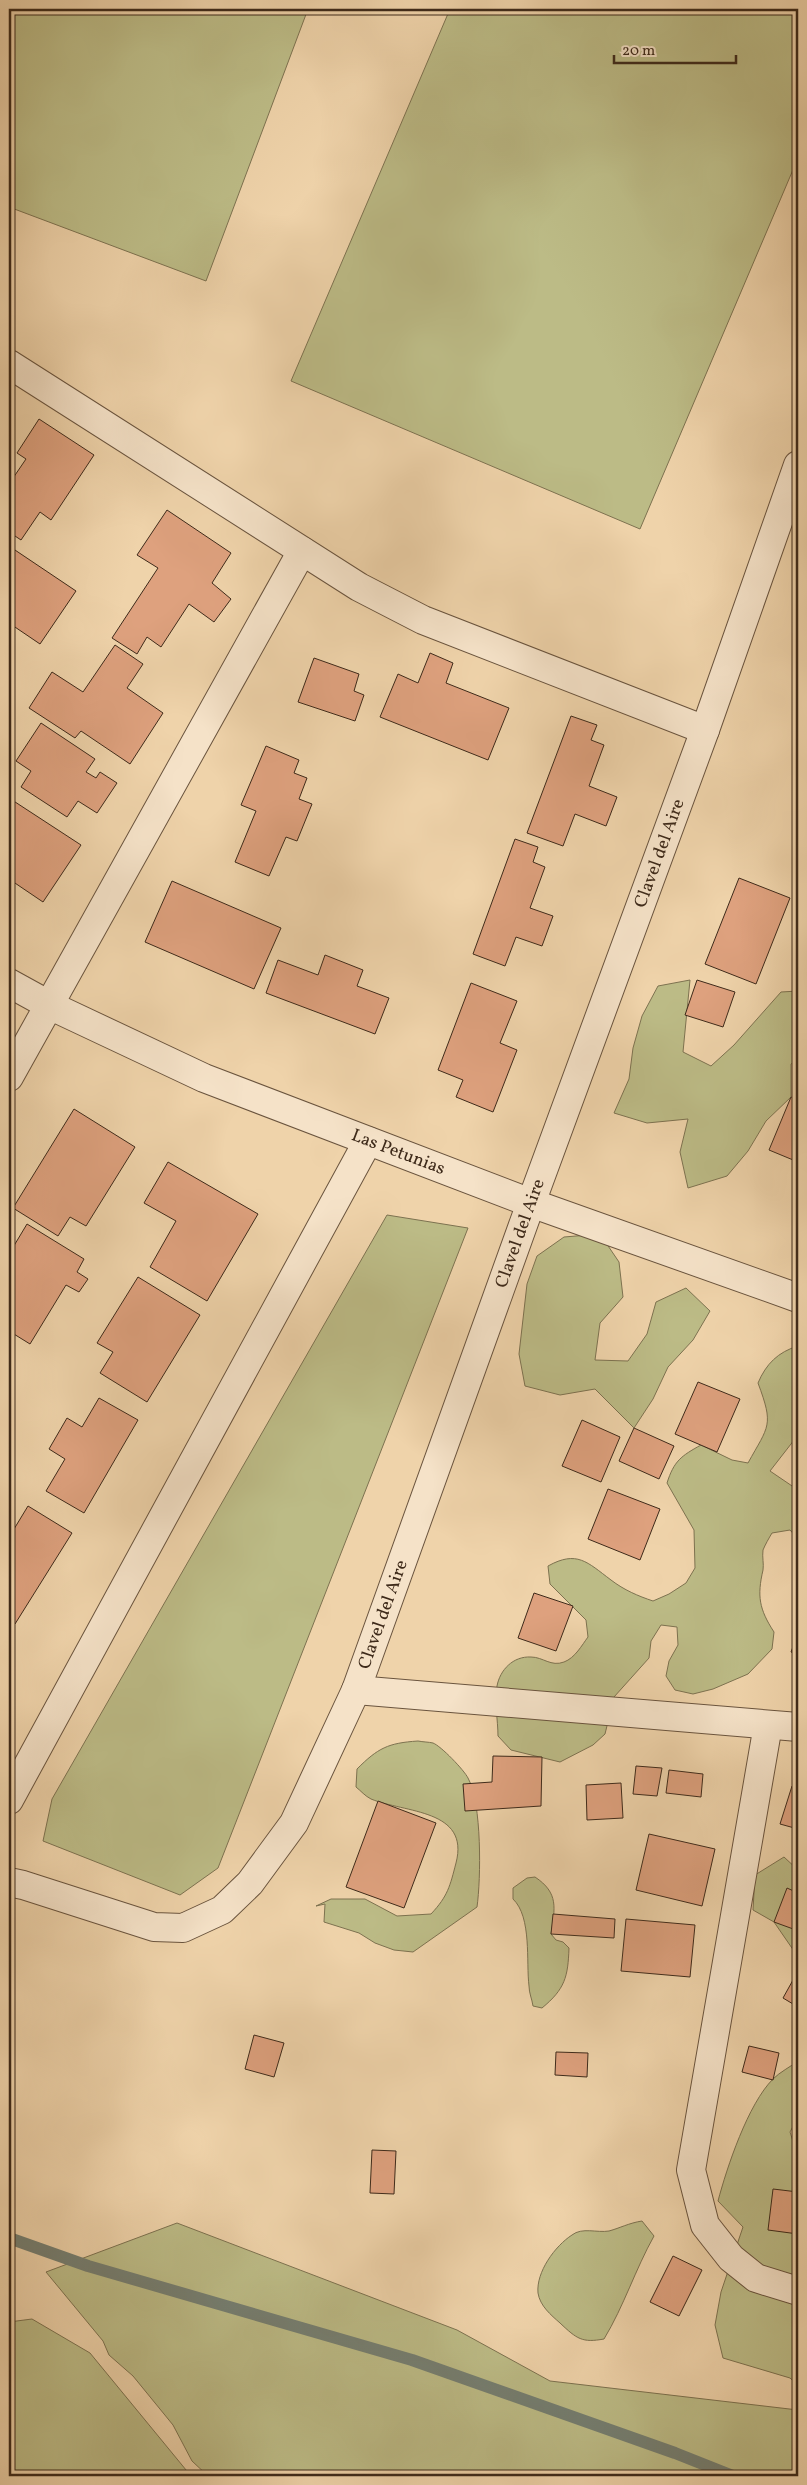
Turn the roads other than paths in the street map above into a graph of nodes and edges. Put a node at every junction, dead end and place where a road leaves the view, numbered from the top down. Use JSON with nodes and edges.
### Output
{"nodes":[{"id":1,"x":9,"y":364,"type":"edge"},
{"id":2,"x":798,"y":465,"type":"edge"},
{"id":3,"x":788,"y":525,"type":"edge"},
{"id":4,"x":302,"y":551,"type":"junction"},
{"id":5,"x":705,"y":730,"type":"junction"},
{"id":6,"x":9,"y":983,"type":"edge"},
{"id":7,"x":49,"y":1005,"type":"junction"},
{"id":8,"x":9,"y":1077,"type":"edge"},
{"id":9,"x":368,"y":1141,"type":"junction"},
{"id":10,"x":531,"y":1203,"type":"junction"},
{"id":11,"x":798,"y":1298,"type":"edge"},
{"id":12,"x":356,"y":1690,"type":"junction"},
{"id":13,"x":768,"y":1725,"type":"junction"},
{"id":14,"x":798,"y":1727,"type":"edge"},
{"id":15,"x":9,"y":1800,"type":"edge"},
{"id":16,"x":9,"y":1882,"type":"edge"},
{"id":17,"x":798,"y":2291,"type":"edge"}],
"edges":[{"from":1,"to":4,"type":"street"},
{"from":2,"to":3,"type":"street","name":"Clavel del Aire"},
{"from":3,"to":5,"type":"street","name":"Clavel del Aire"},
{"from":4,"to":5,"type":"street"},
{"from":4,"to":7,"type":"street"},
{"from":5,"to":10,"type":"street","name":"Clavel del Aire"},
{"from":6,"to":7,"type":"street","name":"Las Petunias"},
{"from":7,"to":8,"type":"street"},
{"from":7,"to":9,"type":"street","name":"Las Petunias"},
{"from":9,"to":10,"type":"street","name":"Las Petunias"},
{"from":9,"to":15,"type":"street"},
{"from":10,"to":11,"type":"street","name":"Las Petunias"},
{"from":10,"to":12,"type":"street","name":"Clavel del Aire"},
{"from":12,"to":13,"type":"street"},
{"from":12,"to":16,"type":"street","name":"Clavel del Aire"},
{"from":13,"to":14,"type":"street"},
{"from":13,"to":17,"type":"street"}]}
